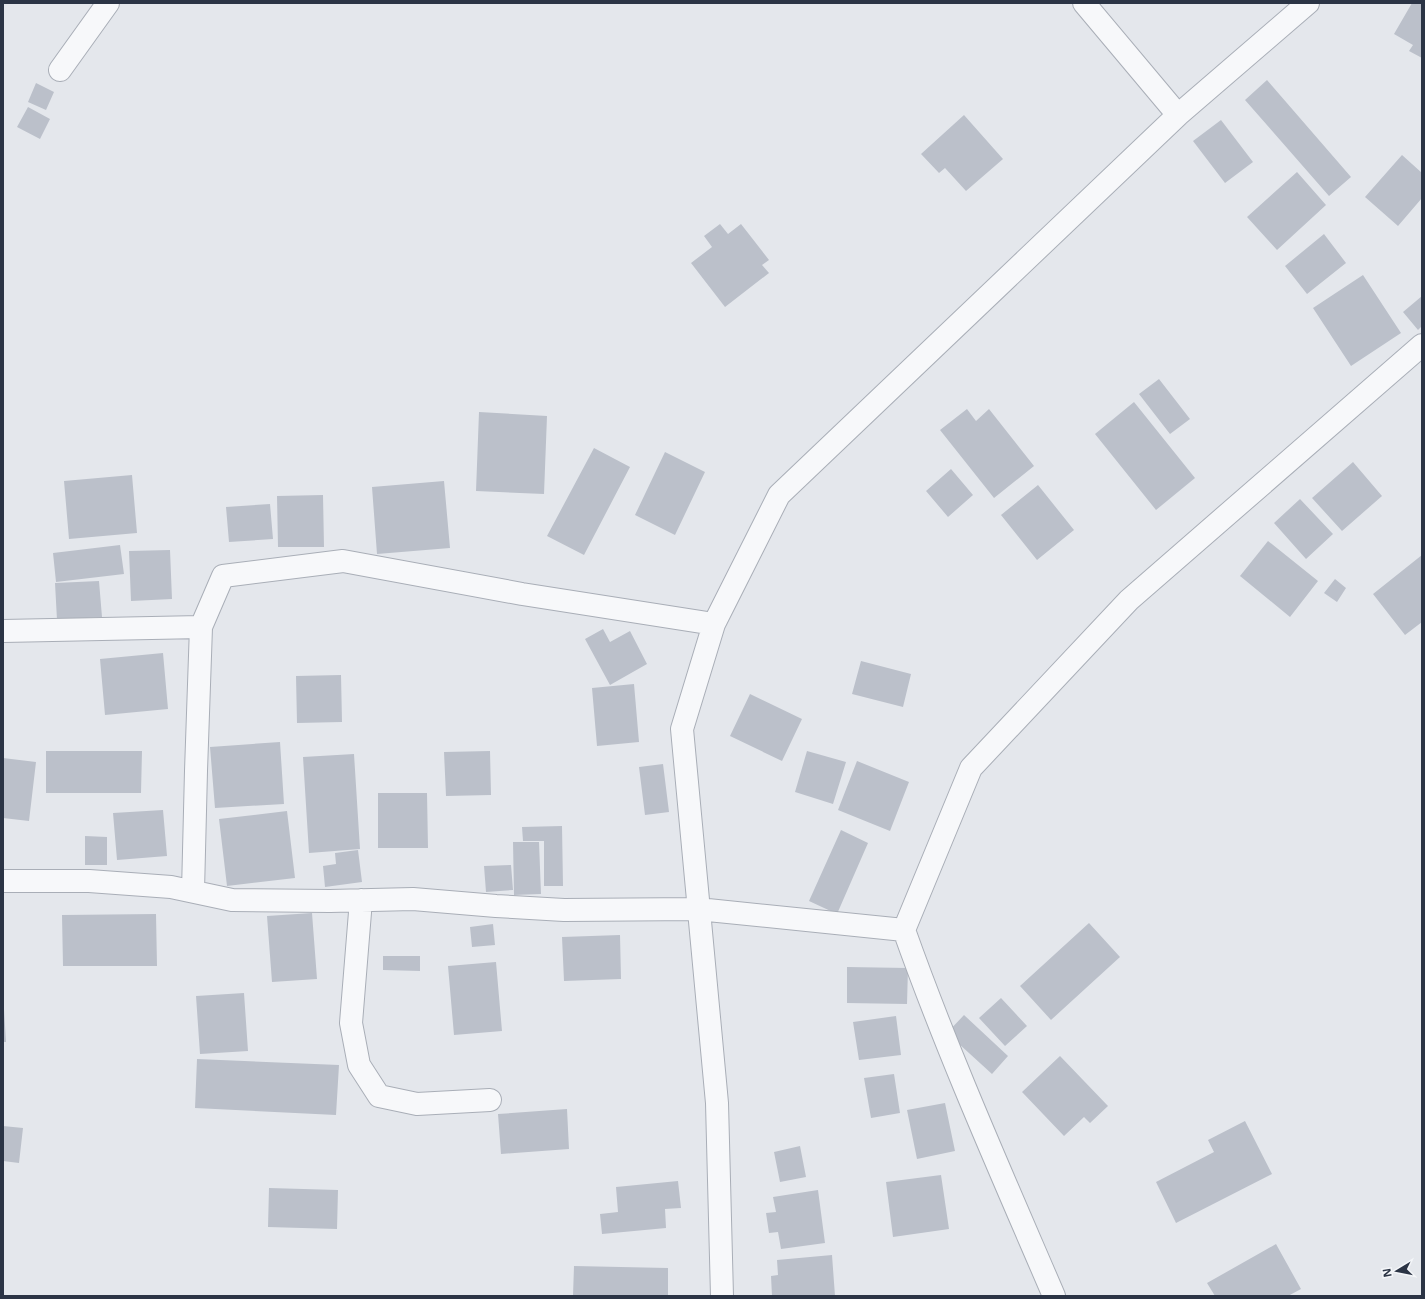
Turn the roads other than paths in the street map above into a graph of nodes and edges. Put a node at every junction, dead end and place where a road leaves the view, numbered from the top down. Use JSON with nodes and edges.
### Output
{"nodes":[{"id":1,"x":108,"y":3,"type":"edge"},
{"id":2,"x":1084,"y":3,"type":"edge"},
{"id":3,"x":1308,"y":3,"type":"edge"},
{"id":4,"x":60,"y":70,"type":"dead end"},
{"id":5,"x":1178,"y":115,"type":"junction"},
{"id":6,"x":1422,"y":345,"type":"edge"},
{"id":7,"x":714,"y":624,"type":"junction"},
{"id":8,"x":201,"y":627,"type":"junction"},
{"id":9,"x":3,"y":631,"type":"edge"},
{"id":10,"x":3,"y":881,"type":"edge"},
{"id":11,"x":193,"y":891,"type":"junction"},
{"id":12,"x":361,"y":900,"type":"junction"},
{"id":13,"x":698,"y":909,"type":"junction"},
{"id":14,"x":904,"y":930,"type":"junction"},
{"id":15,"x":490,"y":1100,"type":"dead end"},
{"id":16,"x":722,"y":1296,"type":"edge"},
{"id":17,"x":1054,"y":1296,"type":"edge"}],
"edges":[{"from":1,"to":4,"type":"street"},
{"from":2,"to":5,"type":"street"},
{"from":3,"to":5,"type":"street"},
{"from":5,"to":7,"type":"street"},
{"from":6,"to":14,"type":"street"},
{"from":7,"to":8,"type":"street"},
{"from":7,"to":13,"type":"street"},
{"from":8,"to":9,"type":"street"},
{"from":8,"to":11,"type":"street"},
{"from":10,"to":11,"type":"street"},
{"from":11,"to":12,"type":"street"},
{"from":12,"to":13,"type":"street"},
{"from":12,"to":15,"type":"street"},
{"from":13,"to":14,"type":"street"},
{"from":13,"to":16,"type":"street"},
{"from":14,"to":17,"type":"street"}]}
